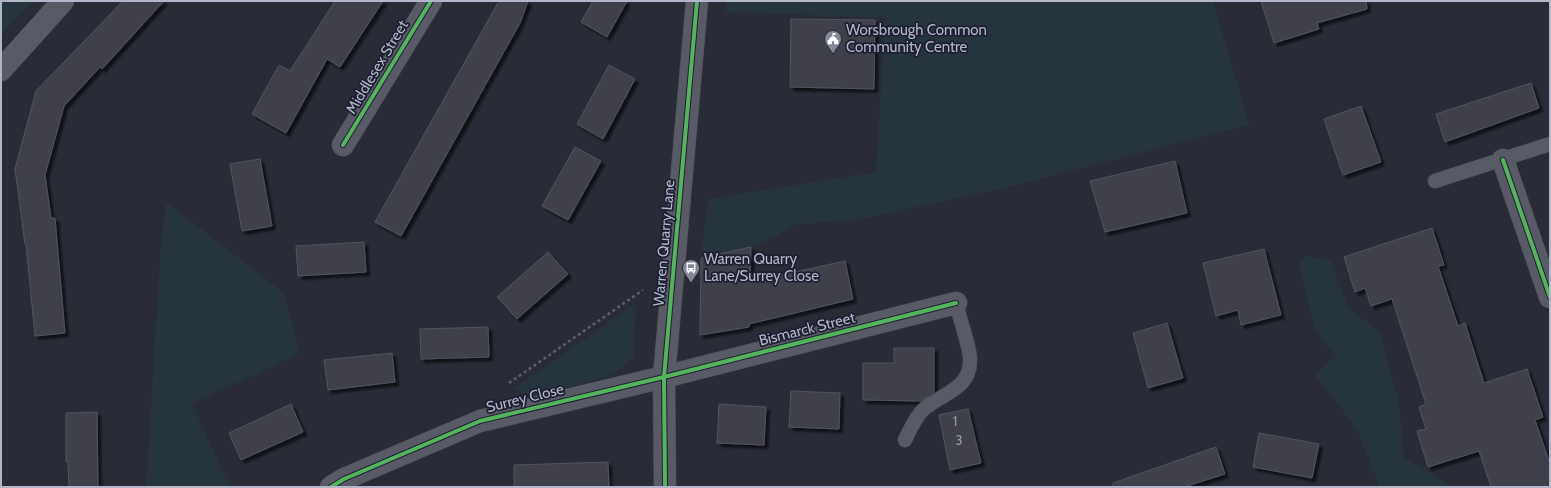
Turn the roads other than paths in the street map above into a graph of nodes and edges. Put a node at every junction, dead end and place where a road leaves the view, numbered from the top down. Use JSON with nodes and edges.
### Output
{"nodes":[{"id":1,"x":63,"y":1,"type":"edge"},
{"id":2,"x":431,"y":1,"type":"edge"},
{"id":3,"x":697,"y":1,"type":"edge"},
{"id":4,"x":1,"y":70,"type":"edge"},
{"id":5,"x":1550,"y":144,"type":"edge"},
{"id":6,"x":343,"y":145,"type":"dead end"},
{"id":7,"x":1503,"y":160,"type":"junction"},
{"id":8,"x":1435,"y":181,"type":"dead end"},
{"id":9,"x":1550,"y":297,"type":"edge"},
{"id":10,"x":956,"y":303,"type":"joint"},
{"id":11,"x":664,"y":377,"type":"junction"},
{"id":12,"x":905,"y":440,"type":"dead end"},
{"id":13,"x":331,"y":487,"type":"edge"},
{"id":14,"x":665,"y":487,"type":"edge"}],
"edges":[{"from":1,"to":4,"type":"street"},
{"from":2,"to":6,"type":"street","name":"Middlesex Street"},
{"from":3,"to":11,"type":"street","name":"Warren Quarry Lane"},
{"from":5,"to":7,"type":"lane"},
{"from":7,"to":8,"type":"lane"},
{"from":7,"to":9,"type":"street"},
{"from":10,"to":11,"type":"street","name":"Bismarck Street"},
{"from":10,"to":12,"type":"lane"},
{"from":11,"to":13,"type":"street","name":"Surrey Close"},
{"from":11,"to":14,"type":"street","name":"Warren Quarry Lane"}]}
